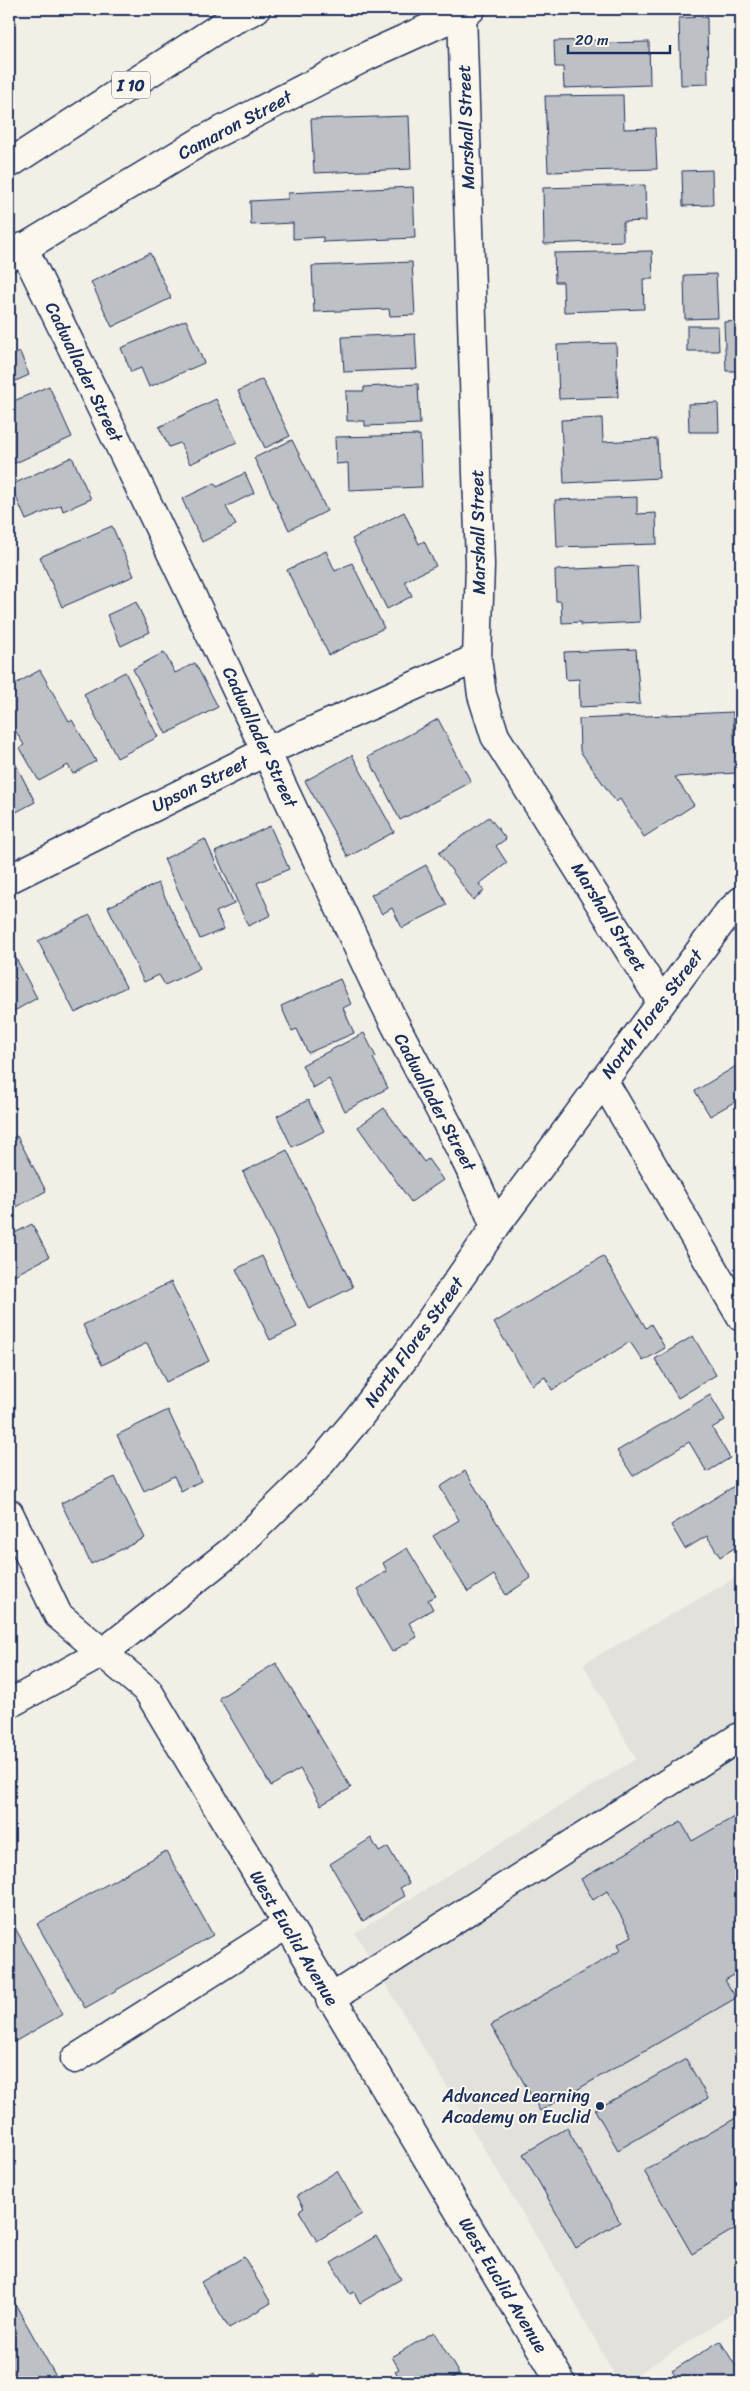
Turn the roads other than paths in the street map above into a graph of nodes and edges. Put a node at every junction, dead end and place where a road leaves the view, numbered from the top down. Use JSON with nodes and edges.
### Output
{"nodes":[{"id":1,"x":256,"y":9,"type":"edge"},
{"id":2,"x":466,"y":11,"type":"edge"},
{"id":3,"x":9,"y":164,"type":"edge"},
{"id":4,"x":16,"y":252,"type":"edge"},
{"id":5,"x":477,"y":658,"type":"junction"},
{"id":6,"x":268,"y":751,"type":"junction"},
{"id":7,"x":9,"y":879,"type":"edge"},
{"id":8,"x":741,"y":901,"type":"edge"},
{"id":9,"x":661,"y":1001,"type":"junction"},
{"id":10,"x":603,"y":1080,"type":"junction"},
{"id":11,"x":495,"y":1227,"type":"junction"},
{"id":12,"x":741,"y":1317,"type":"edge"},
{"id":13,"x":9,"y":1514,"type":"edge"},
{"id":14,"x":104,"y":1652,"type":"junction"},
{"id":15,"x":9,"y":1704,"type":"edge"},
{"id":16,"x":741,"y":1736,"type":"edge"},
{"id":17,"x":286,"y":1925,"type":"junction"},
{"id":18,"x":330,"y":1999,"type":"junction"},
{"id":19,"x":75,"y":2059,"type":"dead end"},
{"id":20,"x":561,"y":2382,"type":"edge"}],
"edges":[{"from":1,"to":3,"type":"main road","number":"I 10"},
{"from":2,"to":4,"type":"main road","name":"Camaron Street"},
{"from":2,"to":5,"type":"main road","name":"Marshall Street"},
{"from":4,"to":6,"type":"main road","name":"Cadwallader Street"},
{"from":5,"to":6,"type":"main road","name":"Upson Street"},
{"from":5,"to":9,"type":"main road","name":"Marshall Street"},
{"from":6,"to":7,"type":"main road","name":"Upson Street"},
{"from":6,"to":11,"type":"main road","name":"Cadwallader Street"},
{"from":8,"to":9,"type":"main road","name":"North Flores Street"},
{"from":9,"to":10,"type":"main road","name":"North Flores Street"},
{"from":10,"to":11,"type":"main road","name":"North Flores Street"},
{"from":10,"to":12,"type":"main road"},
{"from":11,"to":14,"type":"main road","name":"North Flores Street"},
{"from":13,"to":14,"type":"main road","name":"West Euclid Avenue"},
{"from":14,"to":15,"type":"main road","name":"North Flores Street"},
{"from":14,"to":17,"type":"main road","name":"West Euclid Avenue"},
{"from":16,"to":18,"type":"main road"},
{"from":17,"to":18,"type":"main road","name":"West Euclid Avenue"},
{"from":17,"to":19,"type":"main road"},
{"from":18,"to":20,"type":"main road","name":"West Euclid Avenue"}]}
